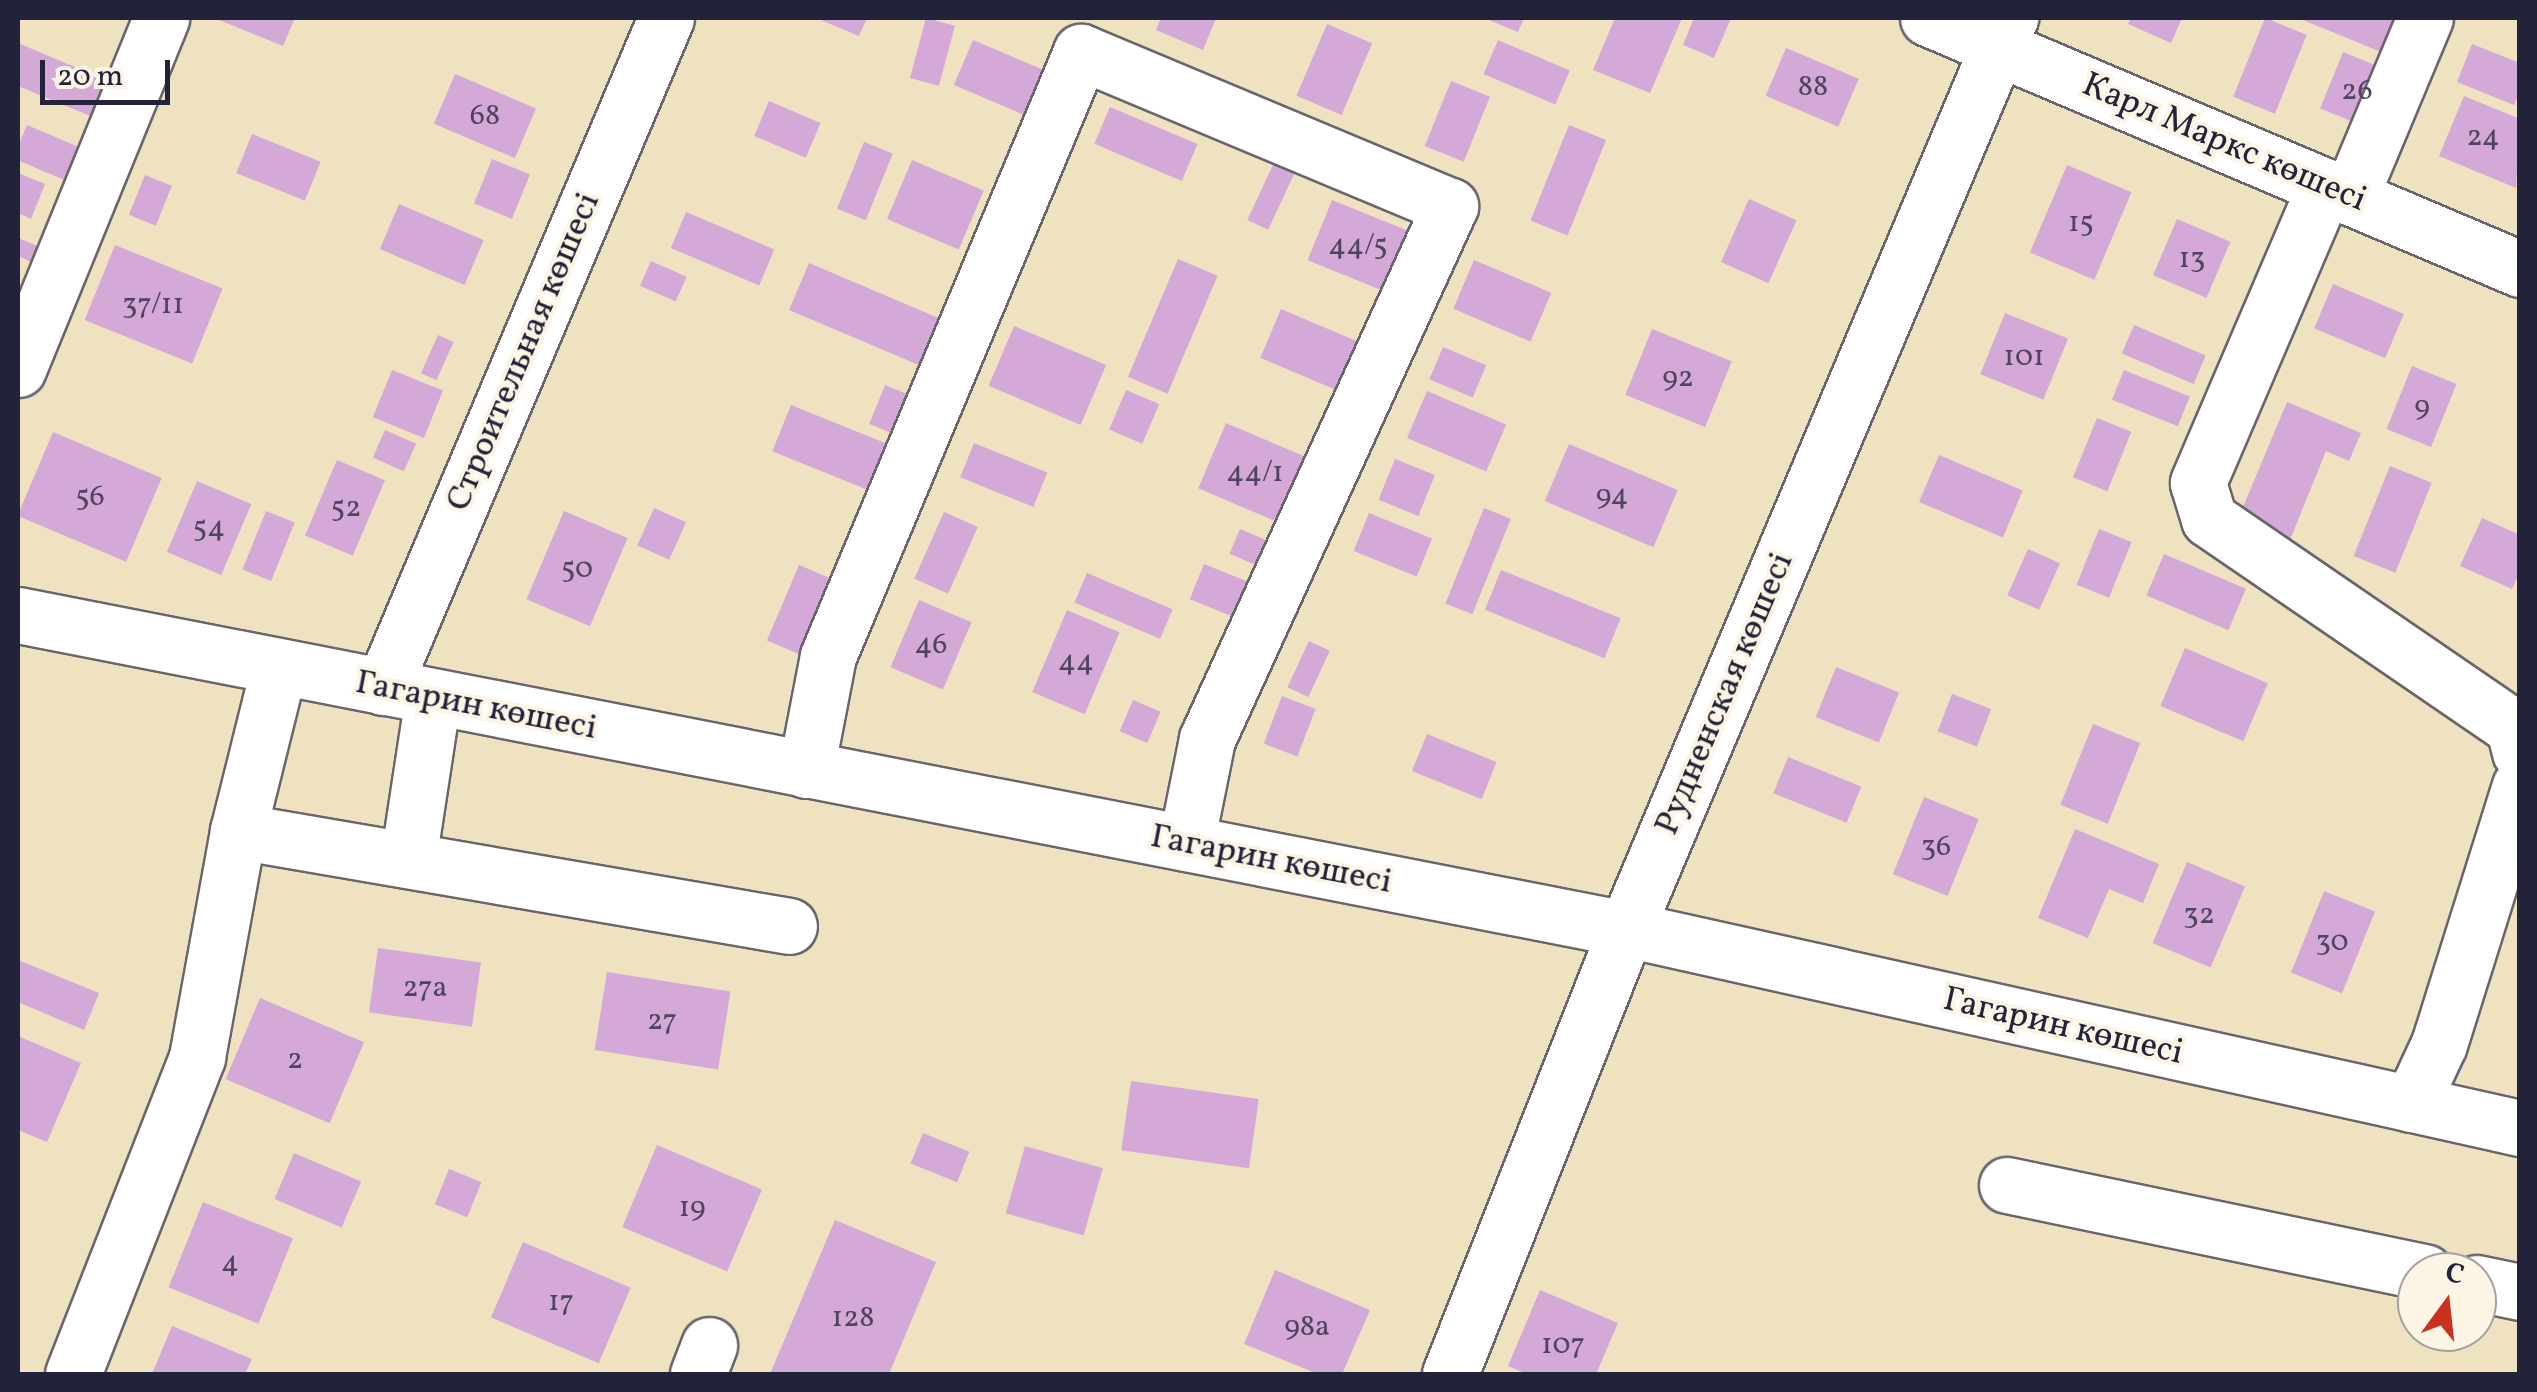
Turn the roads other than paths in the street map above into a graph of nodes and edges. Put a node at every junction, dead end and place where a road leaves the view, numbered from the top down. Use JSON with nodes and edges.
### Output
{"nodes":[{"id":1,"x":161,"y":18,"type":"edge"},
{"id":2,"x":666,"y":18,"type":"edge"},
{"id":3,"x":1928,"y":18,"type":"edge"},
{"id":4,"x":2426,"y":18,"type":"edge"},
{"id":5,"x":2003,"y":32,"type":"edge"},
{"id":6,"x":2337,"y":192,"type":"junction"},
{"id":7,"x":2520,"y":269,"type":"edge"},
{"id":8,"x":18,"y":369,"type":"edge"},
{"id":9,"x":18,"y":615,"type":"edge"},
{"id":10,"x":279,"y":667,"type":"junction"},
{"id":11,"x":408,"y":692,"type":"junction"},
{"id":12,"x":2520,"y":752,"type":"edge"},
{"id":13,"x":806,"y":770,"type":"junction"},
{"id":14,"x":2520,"y":786,"type":"edge"},
{"id":15,"x":238,"y":831,"type":"junction"},
{"id":16,"x":1186,"y":844,"type":"junction"},
{"id":17,"x":408,"y":860,"type":"junction"},
{"id":18,"x":790,"y":926,"type":"dead end"},
{"id":19,"x":1626,"y":929,"type":"junction"},
{"id":20,"x":2411,"y":1104,"type":"junction"},
{"id":21,"x":2520,"y":1128,"type":"edge"},
{"id":22,"x":2006,"y":1186,"type":"dead end"},
{"id":23,"x":2397,"y":1266,"type":"edge"},
{"id":24,"x":73,"y":1374,"type":"edge"},
{"id":25,"x":1450,"y":1374,"type":"edge"}],
"edges":[{"from":1,"to":8,"type":"street"},
{"from":2,"to":11,"type":"street","name":"Строительная көшесі"},
{"from":3,"to":5,"type":"street","name":"Карл Маркс көшесі"},
{"from":4,"to":6,"type":"street"},
{"from":5,"to":6,"type":"street","name":"Карл Маркс көшесі"},
{"from":5,"to":19,"type":"street","name":"Рудненская көшесі"},
{"from":6,"to":7,"type":"street","name":"Карл Маркс көшесі"},
{"from":6,"to":12,"type":"street"},
{"from":9,"to":10,"type":"street","name":"Гагарин көшесі"},
{"from":10,"to":11,"type":"street","name":"Гагарин көшесі"},
{"from":10,"to":15,"type":"street"},
{"from":11,"to":13,"type":"street","name":"Гагарин көшесі"},
{"from":11,"to":17,"type":"street","name":"Строительная көшесі"},
{"from":13,"to":16,"type":"street","name":"Гагарин көшесі"},
{"from":13,"to":16,"type":"street"},
{"from":14,"to":20,"type":"street"},
{"from":15,"to":17,"type":"street"},
{"from":15,"to":24,"type":"street"},
{"from":16,"to":19,"type":"street","name":"Гагарин көшесі"},
{"from":17,"to":18,"type":"street"},
{"from":19,"to":20,"type":"street","name":"Гагарин көшесі"},
{"from":19,"to":25,"type":"street","name":"Рудненская көшесі"},
{"from":20,"to":21,"type":"street","name":"Гагарин көшесі"},
{"from":22,"to":23,"type":"street"}]}
